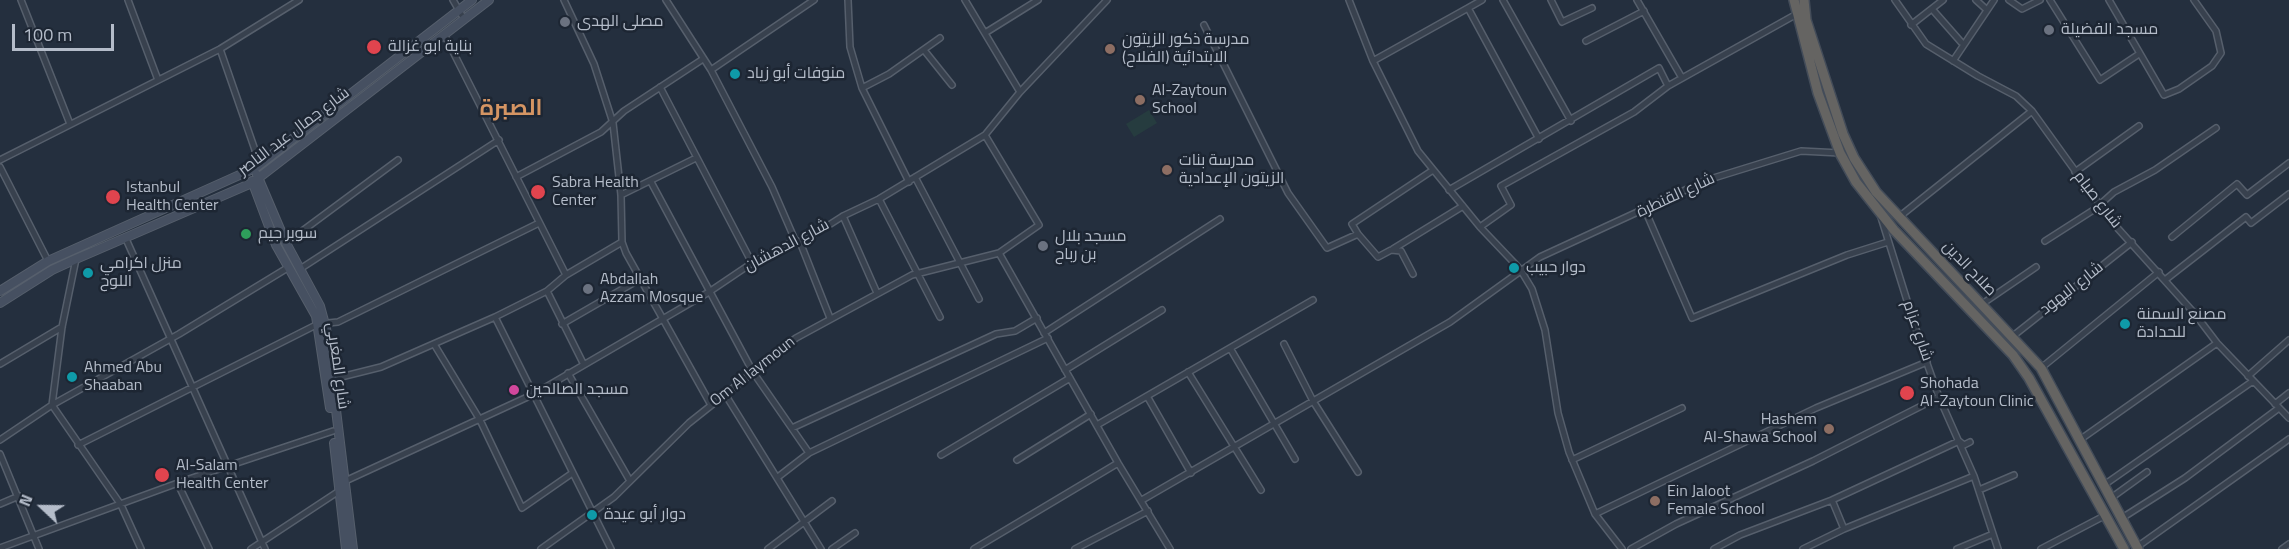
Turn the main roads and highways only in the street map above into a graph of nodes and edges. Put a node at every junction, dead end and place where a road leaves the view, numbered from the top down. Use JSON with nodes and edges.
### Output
{"nodes":[{"id":1,"x":472,"y":0,"type":"edge"},
{"id":2,"x":489,"y":0,"type":"edge"},
{"id":3,"x":1794,"y":0,"type":"edge"},
{"id":4,"x":1804,"y":0,"type":"edge"},
{"id":5,"x":255,"y":168,"type":"junction"},
{"id":6,"x":255,"y":181,"type":"junction"},
{"id":7,"x":0,"y":291,"type":"edge"},
{"id":8,"x":0,"y":303,"type":"edge"},
{"id":9,"x":321,"y":324,"type":"junction"},
{"id":10,"x":2137,"y":548,"type":"edge"},
{"id":11,"x":346,"y":549,"type":"edge"},
{"id":12,"x":352,"y":549,"type":"edge"},
{"id":13,"x":2124,"y":549,"type":"edge"}],
"edges":[{"from":1,"to":5,"type":"main road","name":"شارع جمال عبد الناصر"},
{"from":2,"to":6,"type":"main road","name":"شارع جمال عبد الناصر"},
{"from":3,"to":13,"type":"highway","name":"صلاح الدين"},
{"from":4,"to":10,"type":"highway","name":"صلاح الدين"},
{"from":5,"to":6,"type":"main road"},
{"from":5,"to":7,"type":"main road","name":"شارع جمال عبد الناصر"},
{"from":6,"to":8,"type":"main road","name":"شارع جمال عبد الناصر"},
{"from":6,"to":9,"type":"main road","name":"شارع المغربي"},
{"from":6,"to":9,"type":"main road","name":"شارع المغربي"},
{"from":9,"to":11,"type":"main road","name":"شارع المغربي"},
{"from":9,"to":12,"type":"main road","name":"شارع المغربي"}]}
